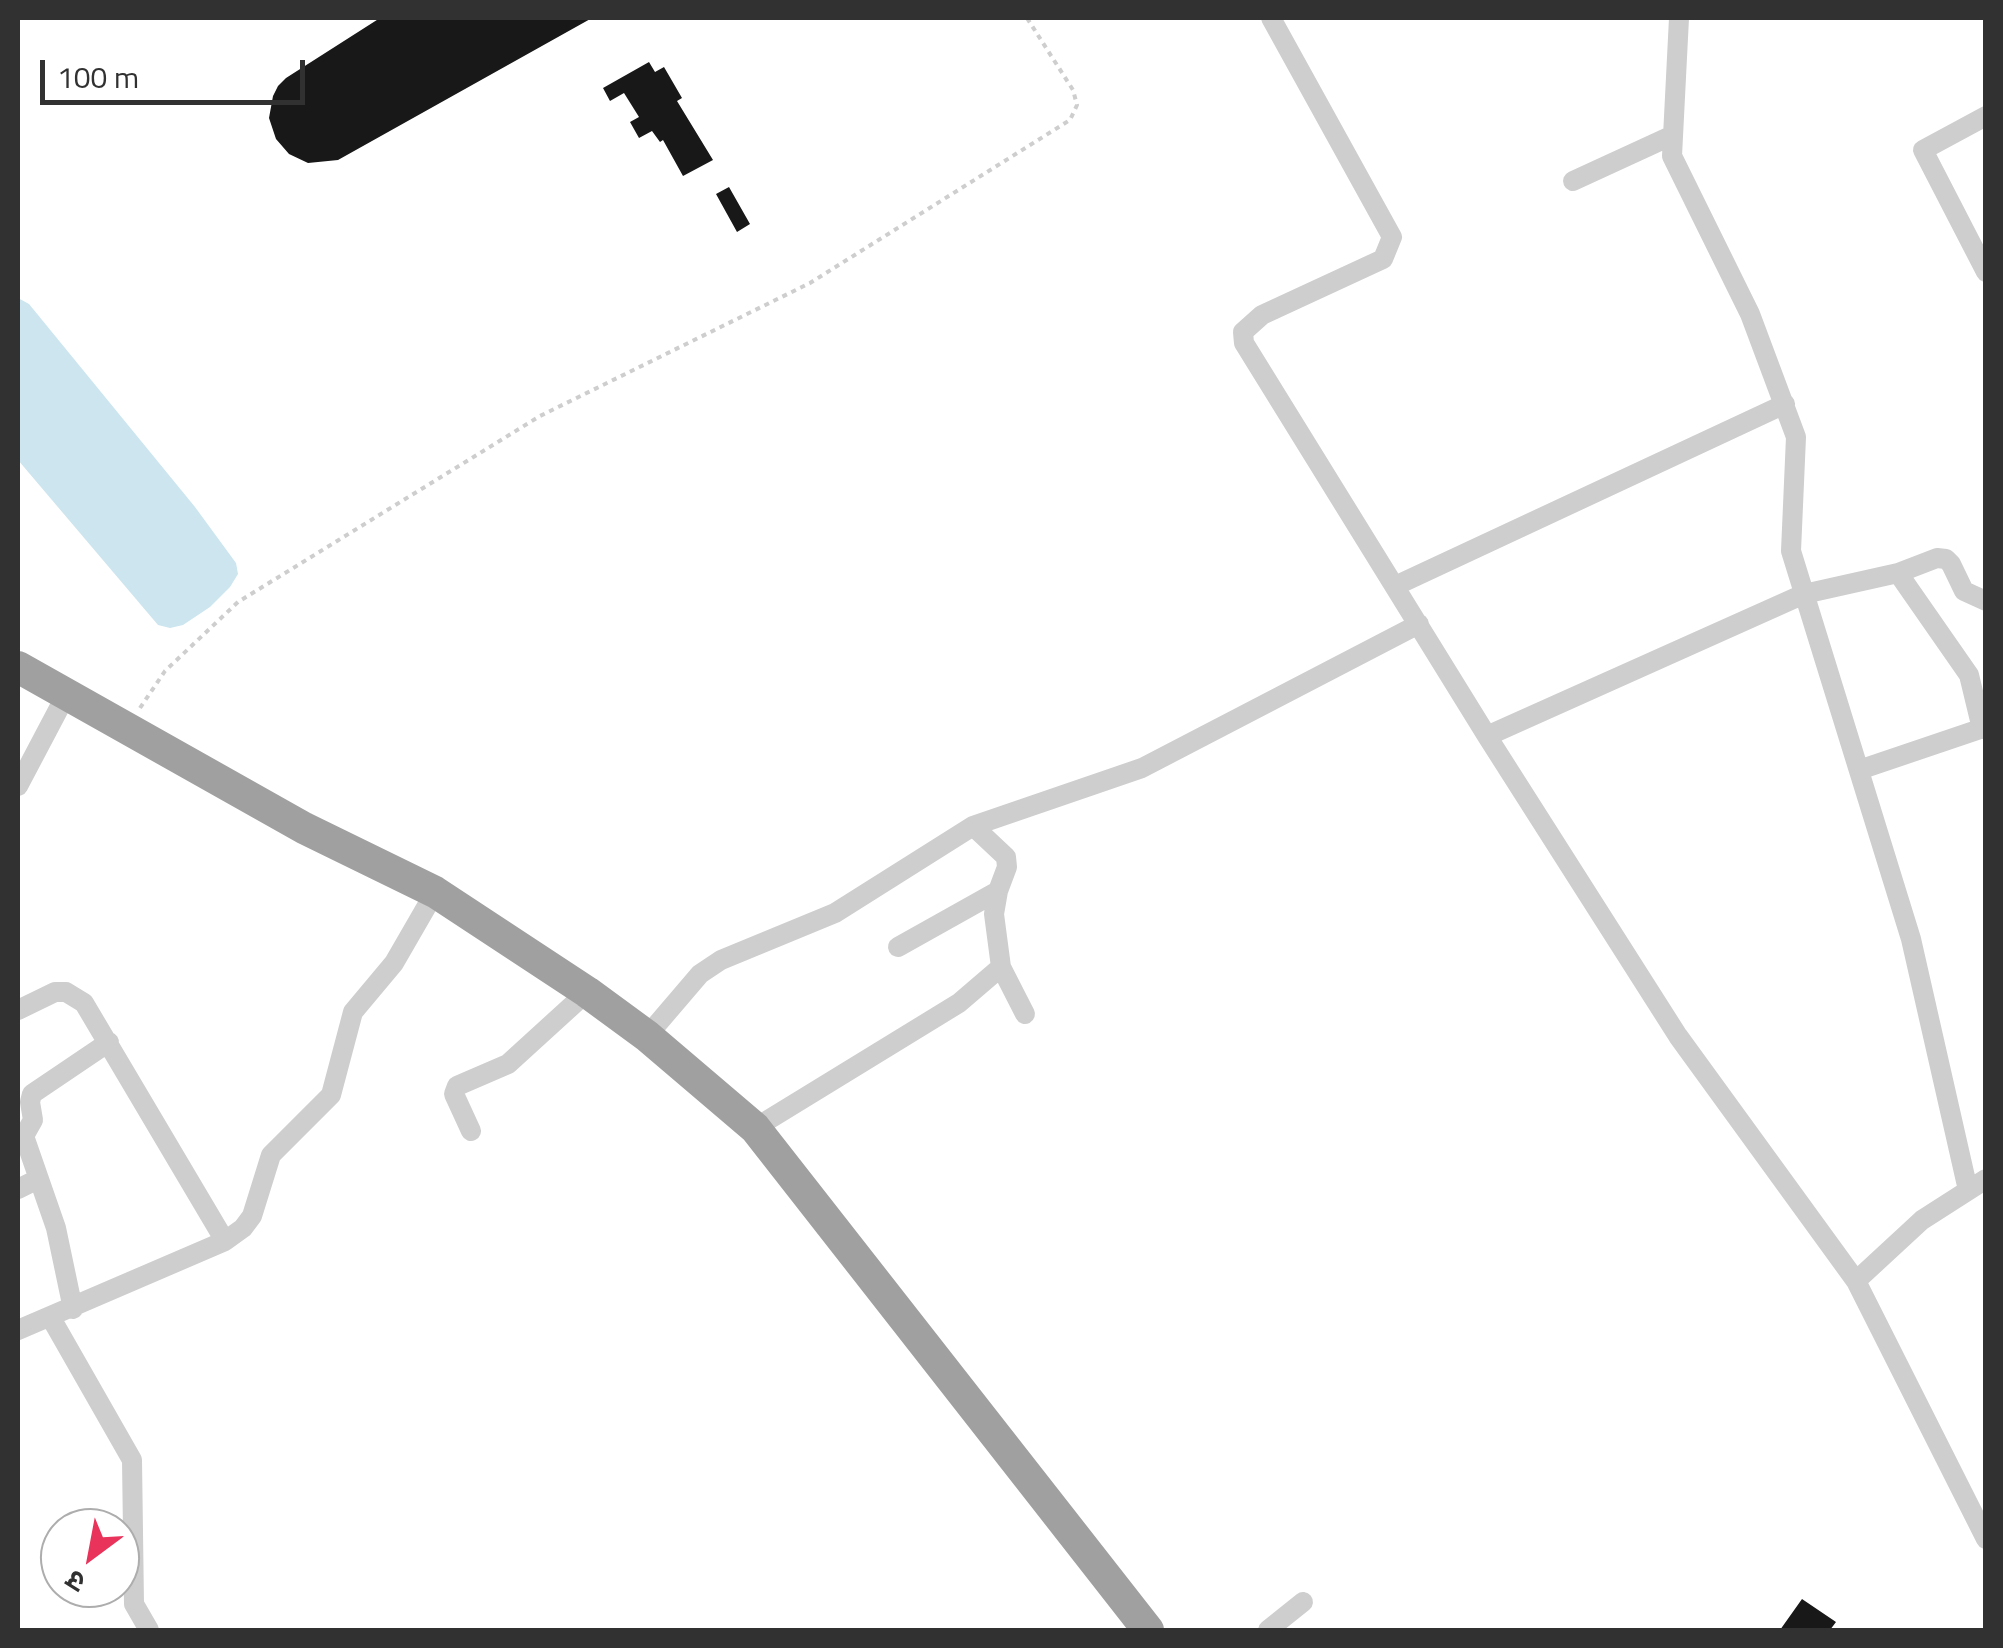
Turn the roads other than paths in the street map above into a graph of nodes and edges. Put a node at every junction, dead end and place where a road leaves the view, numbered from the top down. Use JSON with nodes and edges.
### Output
{"nodes":[{"id":1,"x":1270,"y":18,"type":"edge"},
{"id":2,"x":1679,"y":18,"type":"edge"},
{"id":3,"x":1986,"y":116,"type":"edge"},
{"id":4,"x":1673,"y":135,"type":"junction"},
{"id":5,"x":1573,"y":181,"type":"dead end"},
{"id":6,"x":1986,"y":272,"type":"edge"},
{"id":7,"x":1784,"y":404,"type":"junction"},
{"id":8,"x":1898,"y":573,"type":"junction"},
{"id":9,"x":1395,"y":586,"type":"junction"},
{"id":10,"x":1804,"y":594,"type":"junction"},
{"id":11,"x":1986,"y":601,"type":"edge"},
{"id":12,"x":1419,"y":624,"type":"junction"},
{"id":13,"x":18,"y":666,"type":"edge"},
{"id":14,"x":66,"y":695,"type":"junction"},
{"id":15,"x":1984,"y":728,"type":"edge"},
{"id":16,"x":1487,"y":736,"type":"junction"},
{"id":17,"x":1859,"y":770,"type":"junction"},
{"id":18,"x":18,"y":786,"type":"edge"},
{"id":19,"x":973,"y":826,"type":"junction"},
{"id":20,"x":998,"y":891,"type":"junction"},
{"id":21,"x":435,"y":892,"type":"junction"},
{"id":22,"x":898,"y":946,"type":"dead end"},
{"id":23,"x":1001,"y":967,"type":"junction"},
{"id":24,"x":587,"y":992,"type":"junction"},
{"id":25,"x":18,"y":1010,"type":"edge"},
{"id":26,"x":1025,"y":1014,"type":"dead end"},
{"id":27,"x":647,"y":1036,"type":"junction"},
{"id":28,"x":109,"y":1042,"type":"junction"},
{"id":29,"x":25,"y":1092,"type":"edge"},
{"id":30,"x":755,"y":1128,"type":"junction"},
{"id":31,"x":471,"y":1131,"type":"dead end"},
{"id":32,"x":38,"y":1179,"type":"junction"},
{"id":33,"x":1977,"y":1184,"type":"edge"},
{"id":34,"x":18,"y":1189,"type":"edge"},
{"id":35,"x":225,"y":1241,"type":"junction"},
{"id":36,"x":1856,"y":1280,"type":"junction"},
{"id":37,"x":73,"y":1308,"type":"junction"},
{"id":38,"x":52,"y":1318,"type":"junction"},
{"id":39,"x":18,"y":1330,"type":"edge"},
{"id":40,"x":1986,"y":1539,"type":"edge"},
{"id":41,"x":1303,"y":1602,"type":"dead end"},
{"id":42,"x":149,"y":1630,"type":"edge"},
{"id":43,"x":1148,"y":1630,"type":"edge"},
{"id":44,"x":1268,"y":1630,"type":"edge"}],
"edges":[{"from":1,"to":9,"type":"street"},
{"from":2,"to":4,"type":"street"},
{"from":3,"to":6,"type":"street"},
{"from":4,"to":5,"type":"street"},
{"from":4,"to":7,"type":"street"},
{"from":7,"to":9,"type":"street"},
{"from":7,"to":10,"type":"street"},
{"from":8,"to":10,"type":"street"},
{"from":8,"to":11,"type":"street"},
{"from":8,"to":15,"type":"street"},
{"from":9,"to":12,"type":"street"},
{"from":10,"to":16,"type":"street"},
{"from":10,"to":17,"type":"street"},
{"from":12,"to":16,"type":"street"},
{"from":12,"to":19,"type":"street"},
{"from":13,"to":14,"type":"highway"},
{"from":14,"to":18,"type":"street"},
{"from":14,"to":21,"type":"highway"},
{"from":15,"to":17,"type":"street"},
{"from":16,"to":36,"type":"street"},
{"from":17,"to":33,"type":"street"},
{"from":19,"to":20,"type":"street"},
{"from":19,"to":27,"type":"street"},
{"from":20,"to":22,"type":"street"},
{"from":20,"to":23,"type":"street"},
{"from":21,"to":24,"type":"highway"},
{"from":21,"to":35,"type":"street"},
{"from":23,"to":26,"type":"street"},
{"from":23,"to":30,"type":"street"},
{"from":24,"to":27,"type":"highway"},
{"from":24,"to":31,"type":"street"},
{"from":25,"to":28,"type":"street"},
{"from":27,"to":30,"type":"highway"},
{"from":28,"to":29,"type":"street"},
{"from":28,"to":35,"type":"street"},
{"from":29,"to":32,"type":"street"},
{"from":30,"to":43,"type":"highway"},
{"from":32,"to":34,"type":"street"},
{"from":32,"to":37,"type":"street"},
{"from":33,"to":36,"type":"street"},
{"from":35,"to":37,"type":"street"},
{"from":36,"to":40,"type":"street"},
{"from":37,"to":38,"type":"street"},
{"from":38,"to":39,"type":"street"},
{"from":38,"to":42,"type":"street"},
{"from":41,"to":44,"type":"street"}]}
